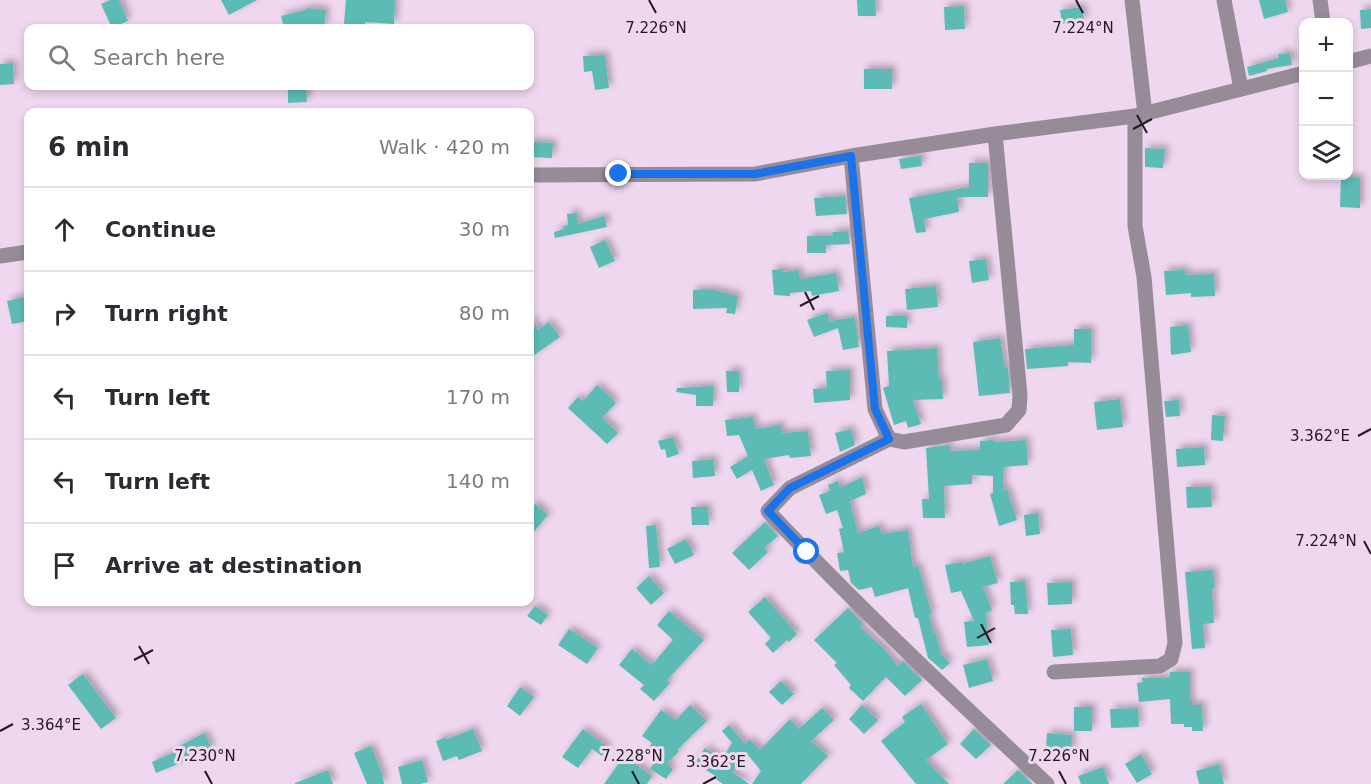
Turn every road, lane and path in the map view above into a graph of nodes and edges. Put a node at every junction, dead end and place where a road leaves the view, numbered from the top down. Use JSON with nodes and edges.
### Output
{"nodes":[{"id":1,"x":1132,"y":0,"type":"edge"},
{"id":2,"x":1224,"y":0,"type":"edge"},
{"id":3,"x":1320,"y":0,"type":"edge"},
{"id":4,"x":1322,"y":18,"type":"edge"},
{"id":5,"x":1371,"y":56,"type":"edge"},
{"id":6,"x":1353,"y":61,"type":"edge"},
{"id":7,"x":1299,"y":74,"type":"edge"},
{"id":8,"x":1240,"y":89,"type":"junction"},
{"id":9,"x":1140,"y":115,"type":"junction"},
{"id":10,"x":995,"y":134,"type":"junction"},
{"id":11,"x":851,"y":156,"type":"junction"},
{"id":12,"x":534,"y":176,"type":"edge"},
{"id":13,"x":24,"y":253,"type":"edge"},
{"id":14,"x":0,"y":256,"type":"edge"},
{"id":15,"x":889,"y":439,"type":"junction"},
{"id":16,"x":1054,"y":672,"type":"dead end"},
{"id":17,"x":1047,"y":784,"type":"edge"}],
"edges":[{"from":1,"to":9,"type":"street"},
{"from":2,"to":8,"type":"street"},
{"from":3,"to":4,"type":"street"},
{"from":5,"to":6,"type":"street"},
{"from":7,"to":8,"type":"street"},
{"from":8,"to":9,"type":"street"},
{"from":9,"to":10,"type":"street"},
{"from":9,"to":16,"type":"street"},
{"from":10,"to":11,"type":"street"},
{"from":10,"to":15,"type":"street"},
{"from":11,"to":12,"type":"street"},
{"from":11,"to":15,"type":"street"},
{"from":13,"to":14,"type":"street"},
{"from":15,"to":17,"type":"street"}]}
